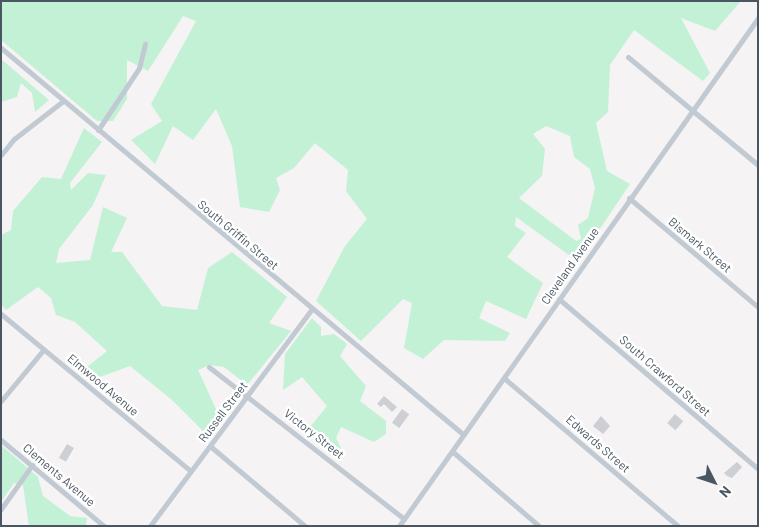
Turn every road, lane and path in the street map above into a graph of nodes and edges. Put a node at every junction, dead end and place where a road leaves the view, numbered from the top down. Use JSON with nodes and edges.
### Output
{"nodes":[{"id":1,"x":758,"y":18,"type":"edge"},
{"id":2,"x":146,"y":44,"type":"dead end"},
{"id":3,"x":1,"y":48,"type":"edge"},
{"id":4,"x":628,"y":57,"type":"dead end"},
{"id":5,"x":63,"y":100,"type":"junction"},
{"id":6,"x":692,"y":108,"type":"junction"},
{"id":7,"x":98,"y":130,"type":"junction"},
{"id":8,"x":1,"y":154,"type":"edge"},
{"id":9,"x":758,"y":165,"type":"edge"},
{"id":10,"x":629,"y":198,"type":"junction"},
{"id":11,"x":559,"y":299,"type":"junction"},
{"id":12,"x":758,"y":307,"type":"edge"},
{"id":13,"x":312,"y":309,"type":"junction"},
{"id":14,"x":1,"y":314,"type":"edge"},
{"id":15,"x":44,"y":349,"type":"junction"},
{"id":16,"x":209,"y":367,"type":"dead end"},
{"id":17,"x":504,"y":378,"type":"junction"},
{"id":18,"x":248,"y":395,"type":"junction"},
{"id":19,"x":1,"y":401,"type":"edge"},
{"id":20,"x":464,"y":435,"type":"junction"},
{"id":21,"x":1,"y":440,"type":"edge"},
{"id":22,"x":210,"y":446,"type":"junction"},
{"id":23,"x":453,"y":452,"type":"junction"},
{"id":24,"x":32,"y":466,"type":"junction"},
{"id":25,"x":758,"y":469,"type":"edge"},
{"id":26,"x":191,"y":471,"type":"junction"},
{"id":27,"x":1,"y":509,"type":"edge"},
{"id":28,"x":404,"y":518,"type":"junction"},
{"id":29,"x":104,"y":526,"type":"edge"},
{"id":30,"x":150,"y":526,"type":"edge"},
{"id":31,"x":305,"y":526,"type":"edge"},
{"id":32,"x":399,"y":526,"type":"edge"},
{"id":33,"x":539,"y":526,"type":"edge"},
{"id":34,"x":678,"y":526,"type":"edge"}],
"edges":[{"from":1,"to":6,"type":"street","name":"Cleveland Avenue"},
{"from":2,"to":7,"type":"street"},
{"from":3,"to":5,"type":"street","name":"South Griffin Street"},
{"from":4,"to":6,"type":"street"},
{"from":5,"to":7,"type":"street","name":"South Griffin Street"},
{"from":5,"to":8,"type":"street"},
{"from":6,"to":9,"type":"street"},
{"from":6,"to":10,"type":"street","name":"Cleveland Avenue"},
{"from":7,"to":13,"type":"street","name":"South Griffin Street"},
{"from":10,"to":11,"type":"street","name":"Cleveland Avenue"},
{"from":10,"to":12,"type":"street","name":"Bismark Street"},
{"from":11,"to":17,"type":"street","name":"Cleveland Avenue"},
{"from":11,"to":25,"type":"street","name":"South Crawford Street"},
{"from":13,"to":18,"type":"street","name":"Russell Street"},
{"from":13,"to":20,"type":"street","name":"South Griffin Street"},
{"from":14,"to":15,"type":"street","name":"Elmwood Avenue"},
{"from":15,"to":19,"type":"street"},
{"from":15,"to":26,"type":"street","name":"Elmwood Avenue"},
{"from":16,"to":18,"type":"street","name":"Victory Street"},
{"from":17,"to":20,"type":"street","name":"Cleveland Avenue"},
{"from":17,"to":34,"type":"street","name":"Edwards Street"},
{"from":18,"to":22,"type":"street","name":"Russell Street"},
{"from":18,"to":28,"type":"street","name":"Victory Street"},
{"from":20,"to":23,"type":"street","name":"Cleveland Avenue"},
{"from":21,"to":24,"type":"street","name":"Clements Avenue"},
{"from":22,"to":26,"type":"street","name":"Russell Street"},
{"from":22,"to":31,"type":"street"},
{"from":23,"to":28,"type":"street","name":"Cleveland Avenue"},
{"from":23,"to":33,"type":"street"},
{"from":24,"to":27,"type":"street"},
{"from":24,"to":29,"type":"street","name":"Clements Avenue"},
{"from":26,"to":30,"type":"street","name":"Russell Street"},
{"from":28,"to":32,"type":"street","name":"Cleveland Avenue"}]}
